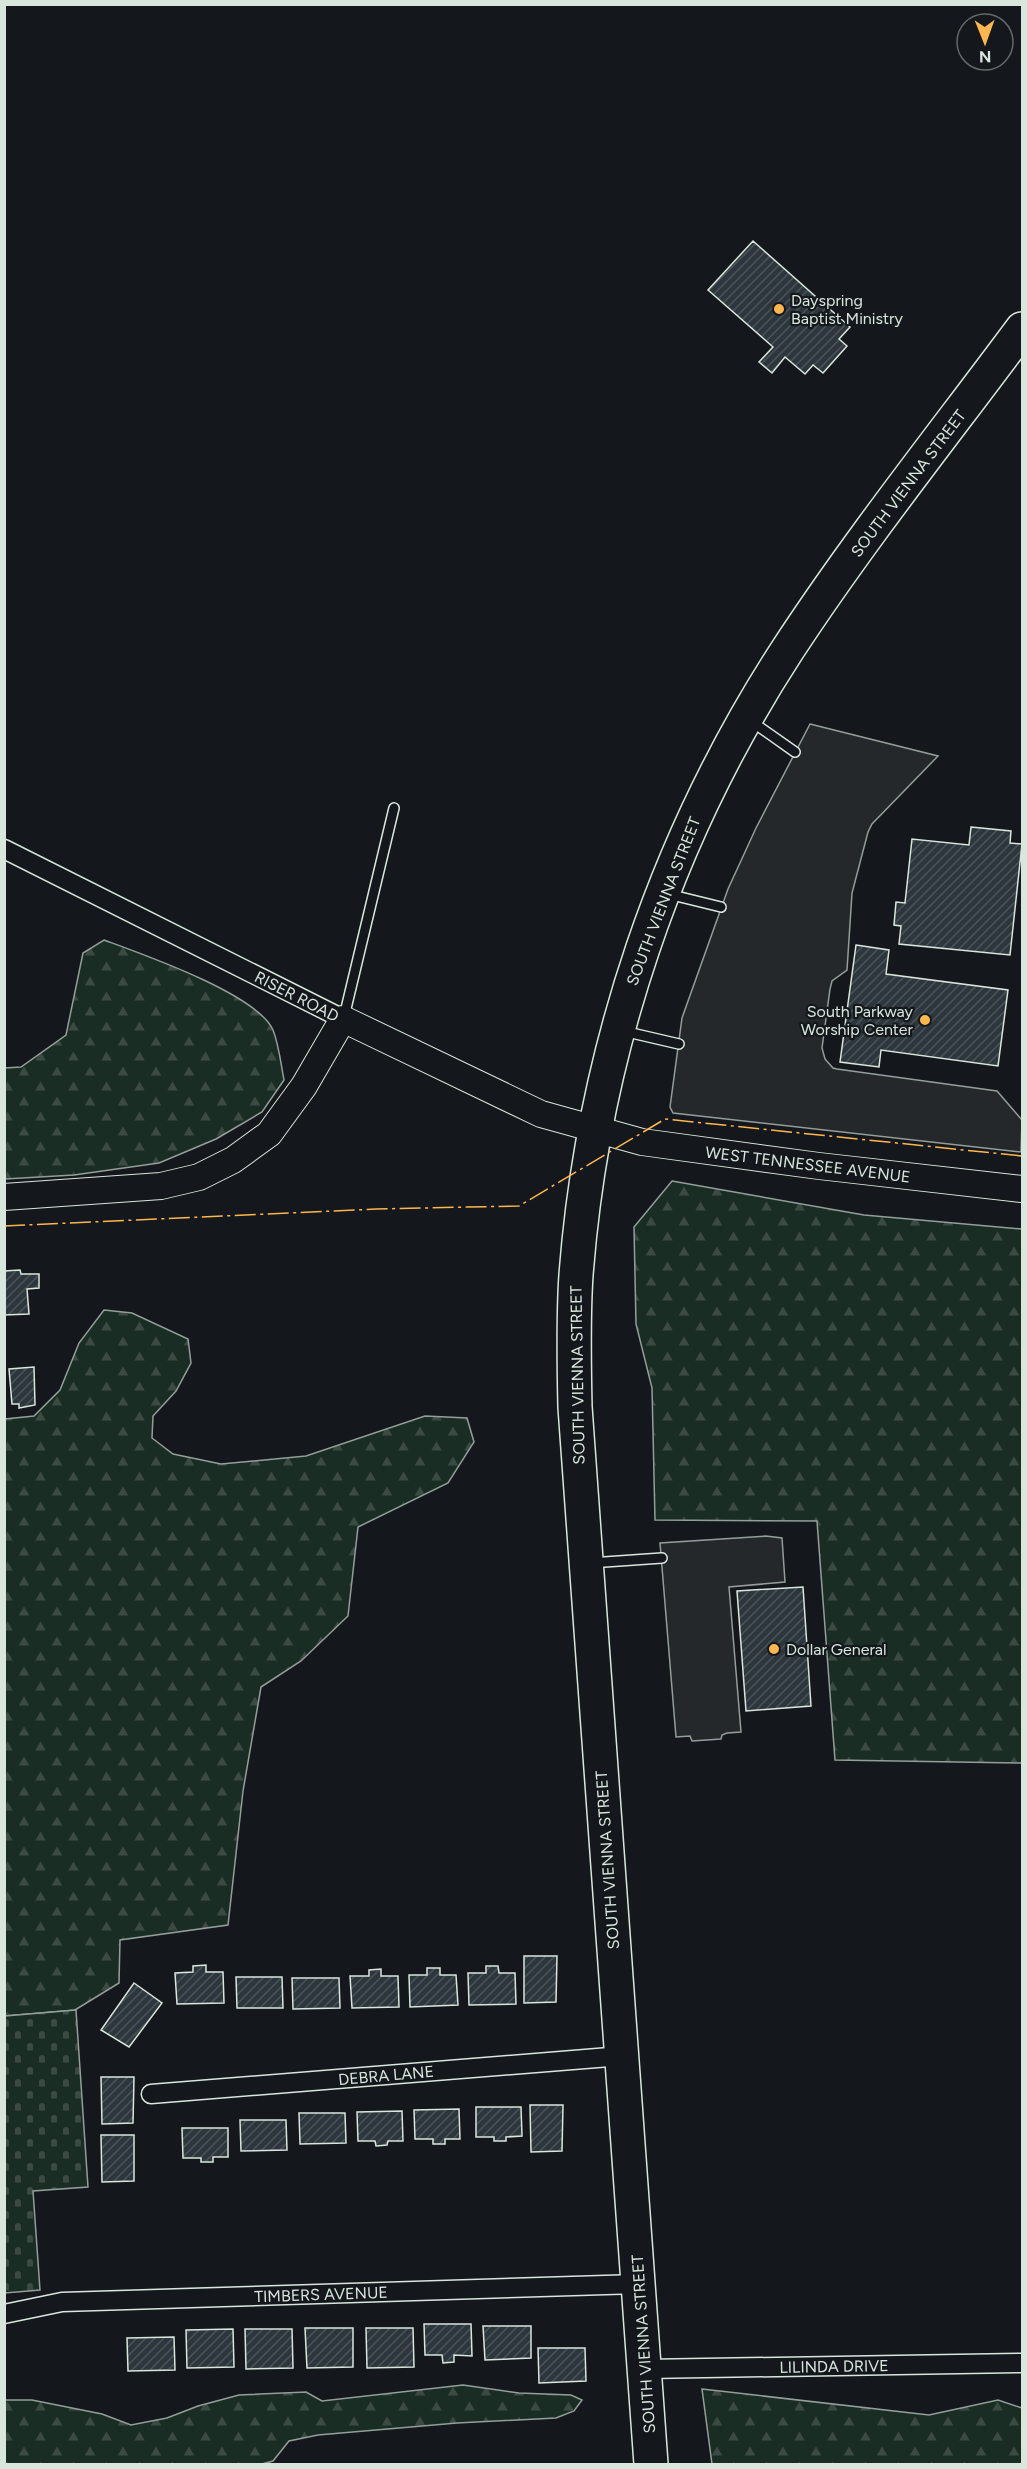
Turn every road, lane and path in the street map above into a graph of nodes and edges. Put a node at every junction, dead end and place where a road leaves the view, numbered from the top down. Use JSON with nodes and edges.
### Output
{"nodes":[{"id":1,"x":1023,"y":329,"type":"edge"},
{"id":2,"x":746,"y":718,"type":"junction"},
{"id":3,"x":795,"y":752,"type":"dead end"},
{"id":4,"x":394,"y":808,"type":"dead end"},
{"id":5,"x":4,"y":849,"type":"edge"},
{"id":6,"x":663,"y":892,"type":"junction"},
{"id":7,"x":721,"y":907,"type":"dead end"},
{"id":8,"x":343,"y":1019,"type":"junction"},
{"id":9,"x":618,"y":1029,"type":"junction"},
{"id":10,"x":679,"y":1044,"type":"dead end"},
{"id":11,"x":596,"y":1130,"type":"junction"},
{"id":12,"x":1023,"y":1189,"type":"edge"},
{"id":13,"x":4,"y":1197,"type":"edge"},
{"id":14,"x":662,"y":1558,"type":"dead end"},
{"id":15,"x":585,"y":1564,"type":"junction"},
{"id":16,"x":621,"y":2056,"type":"junction"},
{"id":17,"x":151,"y":2094,"type":"dead end"},
{"id":18,"x":638,"y":2284,"type":"junction"},
{"id":19,"x":4,"y":2314,"type":"edge"},
{"id":20,"x":1023,"y":2363,"type":"edge"},
{"id":21,"x":645,"y":2369,"type":"junction"},
{"id":22,"x":651,"y":2464,"type":"edge"}],
"edges":[{"from":1,"to":2,"type":"highway","name":"SOUTH VIENNA STREET"},
{"from":2,"to":3,"type":"lane"},
{"from":2,"to":6,"type":"highway","name":"SOUTH VIENNA STREET"},
{"from":4,"to":8,"type":"lane"},
{"from":5,"to":8,"type":"street","name":"RISER ROAD"},
{"from":6,"to":7,"type":"lane"},
{"from":6,"to":9,"type":"highway","name":"SOUTH VIENNA STREET"},
{"from":8,"to":11,"type":"main road","name":"RISER ROAD"},
{"from":8,"to":13,"type":"main road"},
{"from":9,"to":10,"type":"lane"},
{"from":9,"to":11,"type":"highway","name":"SOUTH VIENNA STREET"},
{"from":11,"to":12,"type":"main road","name":"WEST TENNESSEE AVENUE"},
{"from":11,"to":15,"type":"highway","name":"SOUTH VIENNA STREET"},
{"from":14,"to":15,"type":"lane"},
{"from":15,"to":16,"type":"highway","name":"SOUTH VIENNA STREET"},
{"from":16,"to":17,"type":"street","name":"DEBRA LANE"},
{"from":16,"to":18,"type":"highway","name":"SOUTH VIENNA STREET"},
{"from":18,"to":19,"type":"street","name":"TIMBERS AVENUE"},
{"from":18,"to":21,"type":"highway","name":"SOUTH VIENNA STREET"},
{"from":20,"to":21,"type":"street","name":"LILINDA DRIVE"},
{"from":21,"to":22,"type":"highway","name":"SOUTH VIENNA STREET"}]}
